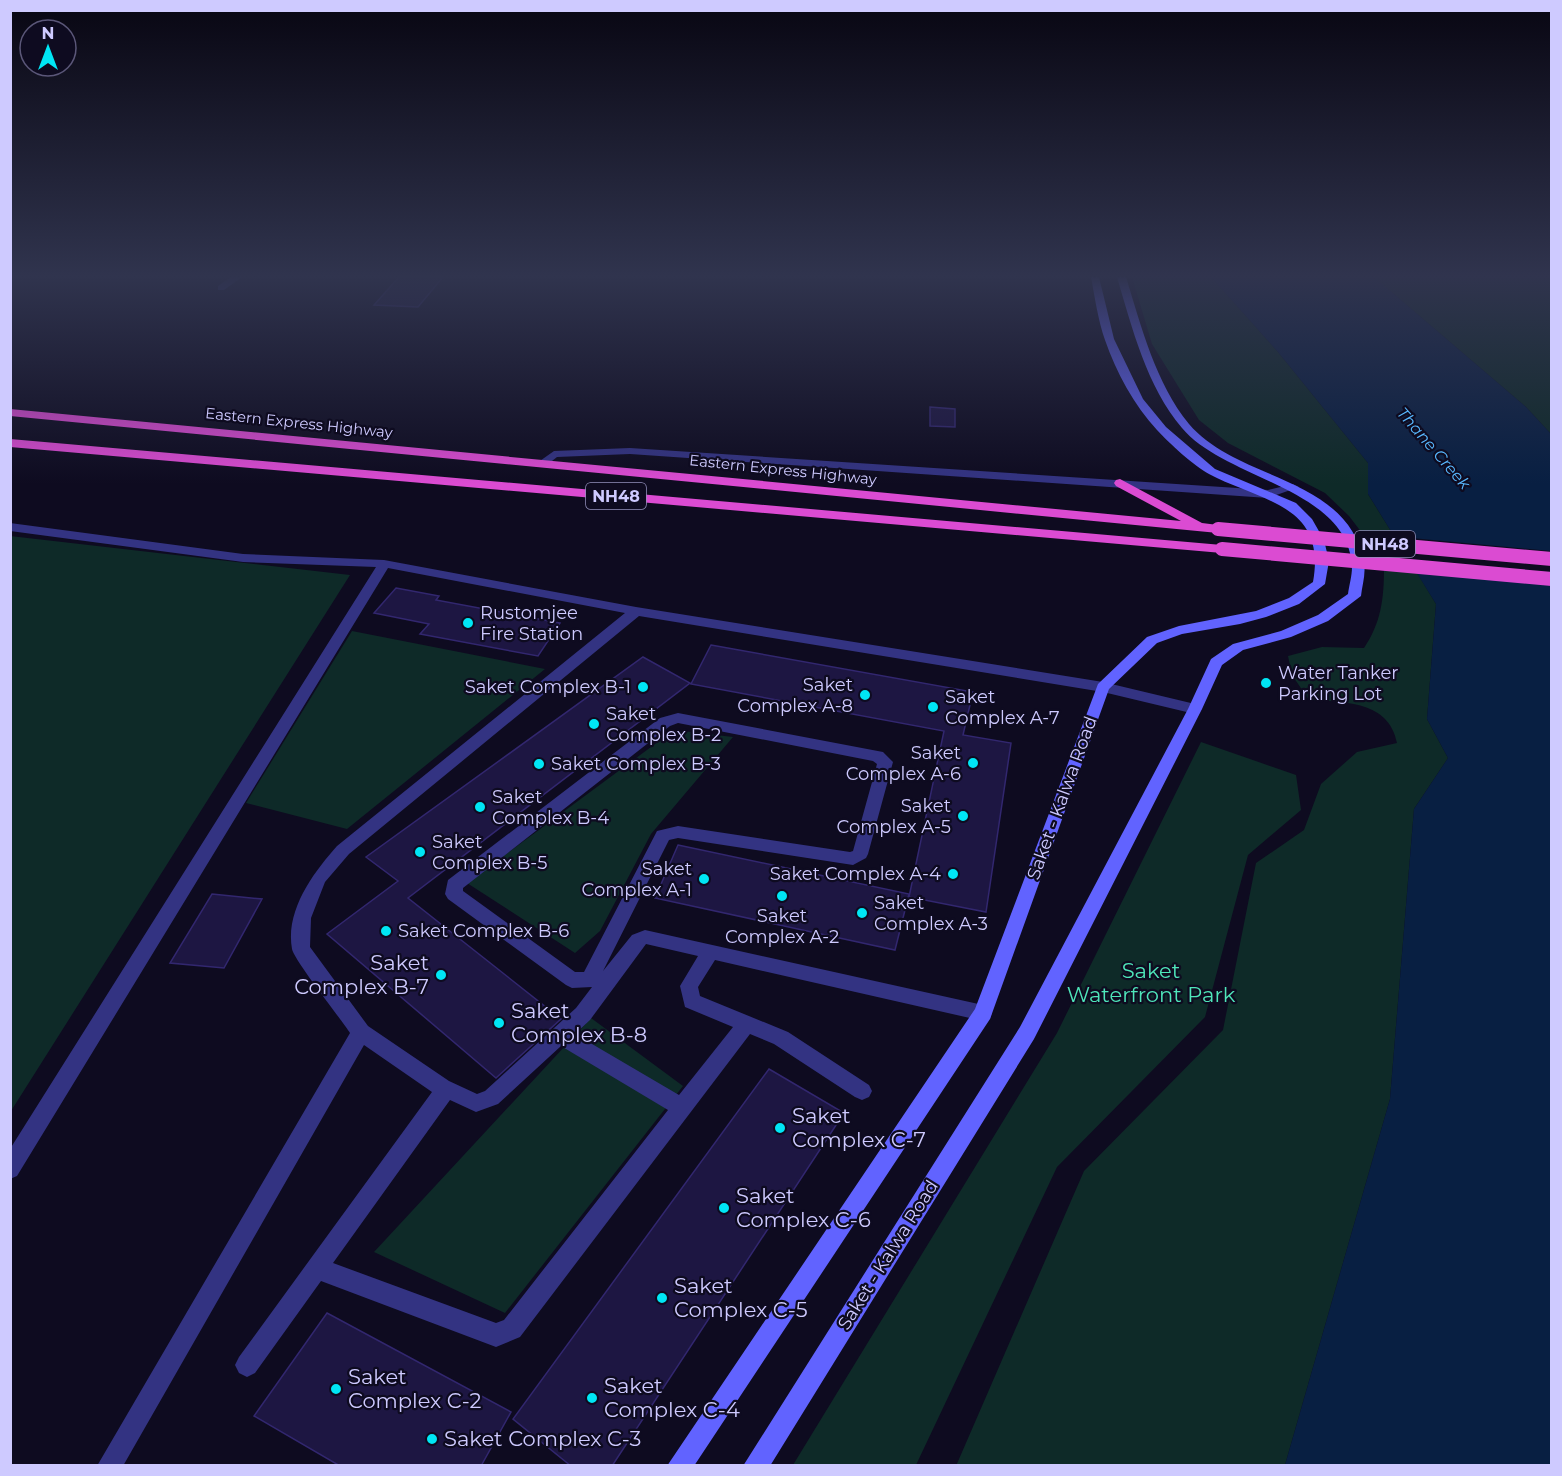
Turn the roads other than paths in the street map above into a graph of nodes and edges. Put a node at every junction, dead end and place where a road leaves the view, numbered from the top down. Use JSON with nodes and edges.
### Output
{"nodes":[{"id":1,"x":1112,"y":346,"type":"edge"},
{"id":2,"x":1142,"y":346,"type":"edge"},
{"id":3,"x":10,"y":412,"type":"edge"},
{"id":4,"x":1200,"y":440,"type":"junction"},
{"id":5,"x":10,"y":443,"type":"edge"},
{"id":6,"x":1180,"y":444,"type":"junction"},
{"id":7,"x":543,"y":463,"type":"junction"},
{"id":8,"x":1120,"y":483,"type":"junction"},
{"id":9,"x":1293,"y":487,"type":"junction"},
{"id":10,"x":1268,"y":494,"type":"junction"},
{"id":11,"x":10,"y":527,"type":"edge"},
{"id":12,"x":1203,"y":528,"type":"junction"},
{"id":13,"x":1551,"y":559,"type":"edge"},
{"id":14,"x":384,"y":564,"type":"junction"},
{"id":15,"x":1551,"y":579,"type":"edge"},
{"id":16,"x":636,"y":611,"type":"junction"},
{"id":17,"x":1103,"y":687,"type":"junction"},
{"id":18,"x":1195,"y":709,"type":"junction"},
{"id":19,"x":710,"y":952,"type":"junction"},
{"id":20,"x":609,"y":979,"type":"junction"},
{"id":21,"x":590,"y":980,"type":"junction"},
{"id":22,"x":983,"y":1013,"type":"junction"},
{"id":23,"x":747,"y":1023,"type":"junction"},
{"id":24,"x":361,"y":1032,"type":"junction"},
{"id":25,"x":560,"y":1035,"type":"junction"},
{"id":26,"x":446,"y":1089,"type":"junction"},
{"id":27,"x":862,"y":1091,"type":"dead end"},
{"id":28,"x":681,"y":1107,"type":"junction"},
{"id":29,"x":10,"y":1169,"type":"edge"},
{"id":30,"x":316,"y":1268,"type":"junction"},
{"id":31,"x":247,"y":1365,"type":"dead end"},
{"id":32,"x":109,"y":1466,"type":"edge"},
{"id":33,"x":679,"y":1466,"type":"edge"},
{"id":34,"x":756,"y":1466,"type":"edge"}],
"edges":[{"from":1,"to":6,"type":"main road","name":"Saket - Kalwa Road"},
{"from":2,"to":4,"type":"main road","name":"Saket - Kalwa Road"},
{"from":3,"to":7,"type":"highway","name":"Eastern Express Highway","number":"NH48"},
{"from":4,"to":6,"type":"main road"},
{"from":4,"to":9,"type":"main road","name":"Saket - Kalwa Road"},
{"from":5,"to":15,"type":"highway","number":"NH48","bridge":true},
{"from":6,"to":10,"type":"main road","name":"Saket - Kalwa Road"},
{"from":7,"to":8,"type":"street"},
{"from":7,"to":12,"type":"highway","name":"Eastern Express Highway","number":"NH48"},
{"from":8,"to":10,"type":"street"},
{"from":8,"to":12,"type":"highway"},
{"from":9,"to":10,"type":"street"},
{"from":9,"to":18,"type":"main road","name":"Saket - Kalwa Road"},
{"from":10,"to":17,"type":"main road","name":"Saket - Kalwa Road"},
{"from":11,"to":14,"type":"street"},
{"from":12,"to":13,"type":"highway","name":"Eastern Express Highway","number":"NH48","bridge":true},
{"from":14,"to":16,"type":"street"},
{"from":14,"to":29,"type":"street"},
{"from":16,"to":17,"type":"street"},
{"from":16,"to":24,"type":"street"},
{"from":17,"to":18,"type":"street"},
{"from":17,"to":22,"type":"main road","name":"Saket - Kalwa Road"},
{"from":18,"to":34,"type":"main road","name":"Saket - Kalwa Road"},
{"from":19,"to":20,"type":"street"},
{"from":19,"to":22,"type":"street"},
{"from":19,"to":23,"type":"street"},
{"from":20,"to":21,"type":"street"},
{"from":20,"to":25,"type":"street"},
{"from":21,"to":21,"type":"street"},
{"from":22,"to":33,"type":"main road","name":"Saket - Kalwa Road"},
{"from":23,"to":27,"type":"street"},
{"from":23,"to":28,"type":"street"},
{"from":24,"to":26,"type":"street"},
{"from":24,"to":32,"type":"street"},
{"from":25,"to":26,"type":"street"},
{"from":25,"to":28,"type":"street"},
{"from":26,"to":30,"type":"street"},
{"from":28,"to":30,"type":"street"},
{"from":30,"to":31,"type":"street"}]}
